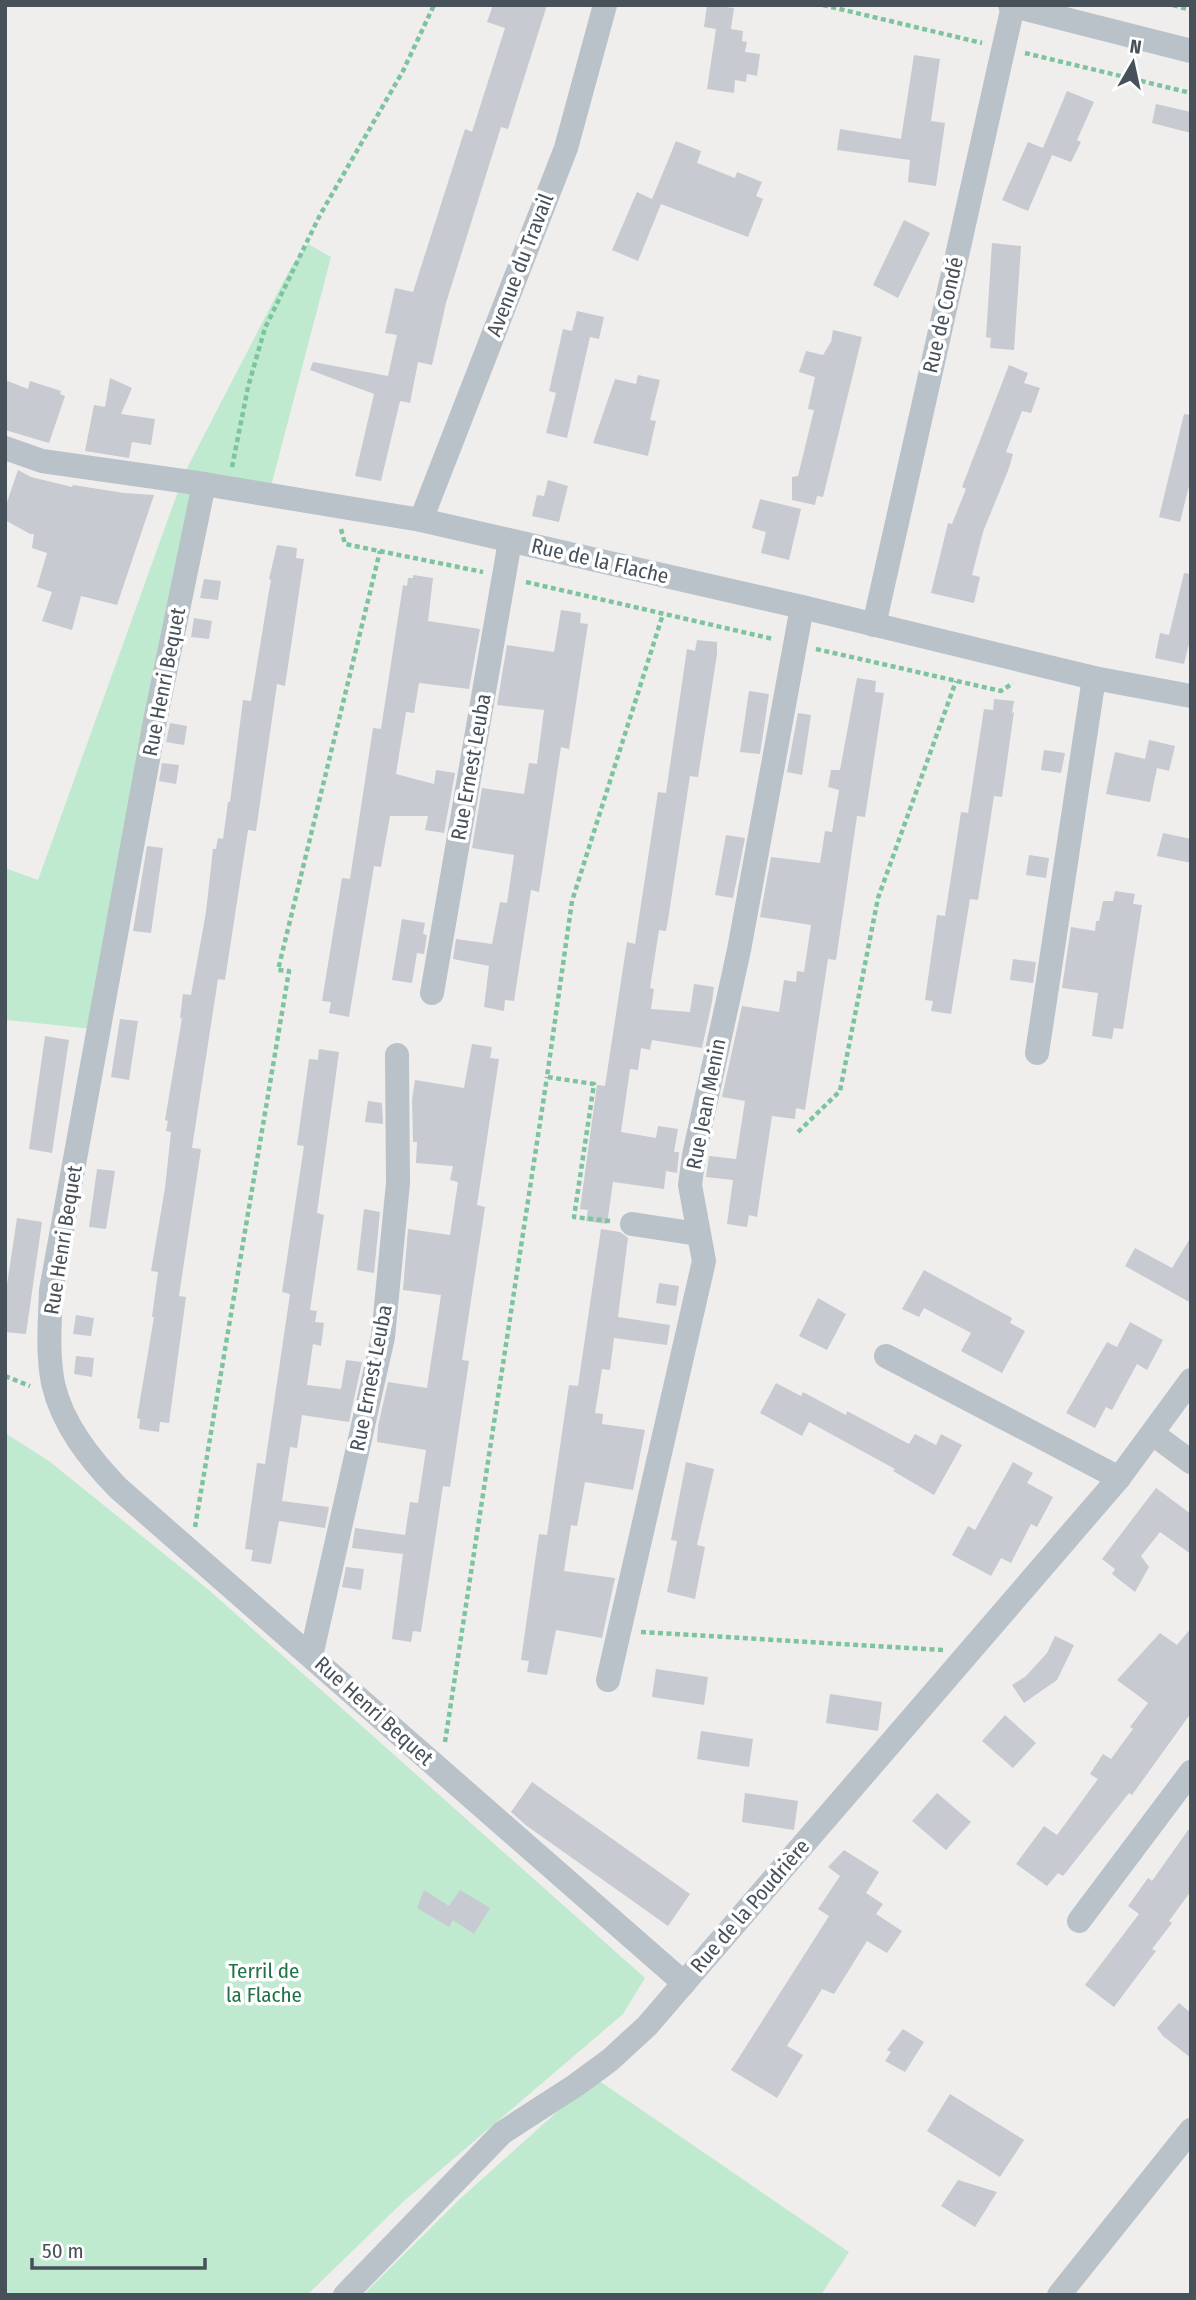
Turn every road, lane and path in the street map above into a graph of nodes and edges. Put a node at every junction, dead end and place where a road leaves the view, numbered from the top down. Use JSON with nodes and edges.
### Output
{"nodes":[{"id":1,"x":433,"y":5,"type":"edge"},
{"id":2,"x":605,"y":5,"type":"edge"},
{"id":3,"x":1173,"y":5,"type":"edge"},
{"id":4,"x":1012,"y":6,"type":"edge"},
{"id":5,"x":1191,"y":10,"type":"edge"},
{"id":6,"x":1191,"y":51,"type":"edge"},
{"id":7,"x":5,"y":448,"type":"edge"},
{"id":8,"x":216,"y":486,"type":"junction"},
{"id":9,"x":333,"y":505,"type":"junction"},
{"id":10,"x":422,"y":520,"type":"junction"},
{"id":11,"x":510,"y":541,"type":"junction"},
{"id":12,"x":380,"y":551,"type":"junction"},
{"id":13,"x":504,"y":577,"type":"junction"},
{"id":14,"x":802,"y":607,"type":"junction"},
{"id":15,"x":663,"y":614,"type":"junction"},
{"id":16,"x":874,"y":625,"type":"junction"},
{"id":17,"x":795,"y":644,"type":"junction"},
{"id":18,"x":1094,"y":678,"type":"junction"},
{"id":19,"x":1016,"y":680,"type":"dead end"},
{"id":20,"x":956,"y":681,"type":"junction"},
{"id":21,"x":1191,"y":696,"type":"edge"},
{"id":22,"x":432,"y":993,"type":"dead end"},
{"id":23,"x":1037,"y":1053,"type":"dead end"},
{"id":24,"x":397,"y":1055,"type":"dead end"},
{"id":25,"x":547,"y":1077,"type":"junction"},
{"id":26,"x":798,"y":1132,"type":"dead end"},
{"id":27,"x":632,"y":1224,"type":"joint"},
{"id":28,"x":698,"y":1234,"type":"junction"},
{"id":29,"x":886,"y":1356,"type":"dead end"},
{"id":30,"x":1191,"y":1380,"type":"edge"},
{"id":31,"x":1153,"y":1434,"type":"junction"},
{"id":32,"x":1191,"y":1462,"type":"edge"},
{"id":33,"x":1119,"y":1478,"type":"junction"},
{"id":34,"x":191,"y":1552,"type":"junction"},
{"id":35,"x":619,"y":1631,"type":"junction"},
{"id":36,"x":970,"y":1651,"type":"junction"},
{"id":37,"x":311,"y":1656,"type":"junction"},
{"id":38,"x":608,"y":1680,"type":"dead end"},
{"id":39,"x":441,"y":1771,"type":"junction"},
{"id":40,"x":1191,"y":1772,"type":"edge"},
{"id":41,"x":1079,"y":1921,"type":"dead end"},
{"id":42,"x":684,"y":1983,"type":"junction"},
{"id":43,"x":1191,"y":2130,"type":"edge"},
{"id":44,"x":345,"y":2295,"type":"edge"},
{"id":45,"x":1059,"y":2295,"type":"edge"}],
"edges":[{"from":1,"to":8,"type":"path"},
{"from":2,"to":10,"type":"street","name":"Avenue du Travail"},
{"from":3,"to":5,"type":"path"},
{"from":4,"to":6,"type":"street"},
{"from":4,"to":16,"type":"street","name":"Rue de Condé"},
{"from":7,"to":8,"type":"street","name":"Rue de la Flache"},
{"from":8,"to":9,"type":"street","name":"Rue de la Flache"},
{"from":8,"to":34,"type":"street","name":"Rue Henri Bequet"},
{"from":9,"to":10,"type":"street","name":"Rue de la Flache"},
{"from":9,"to":12,"type":"path"},
{"from":10,"to":11,"type":"street","name":"Rue de la Flache"},
{"from":11,"to":13,"type":"street","name":"Rue Ernest Leuba"},
{"from":11,"to":14,"type":"street","name":"Rue de la Flache"},
{"from":12,"to":13,"type":"path"},
{"from":12,"to":34,"type":"path"},
{"from":13,"to":15,"type":"path"},
{"from":13,"to":22,"type":"street","name":"Rue Ernest Leuba"},
{"from":14,"to":16,"type":"street","name":"Rue de la Flache"},
{"from":14,"to":17,"type":"street","name":"Rue Jean Menin"},
{"from":15,"to":17,"type":"path"},
{"from":15,"to":25,"type":"path"},
{"from":16,"to":18,"type":"street","name":"Rue de la Flache"},
{"from":17,"to":20,"type":"path"},
{"from":17,"to":28,"type":"street","name":"Rue Jean Menin"},
{"from":18,"to":21,"type":"street","name":"Rue de la Flache"},
{"from":18,"to":23,"type":"street"},
{"from":19,"to":20,"type":"path"},
{"from":20,"to":26,"type":"path"},
{"from":24,"to":37,"type":"street","name":"Rue Ernest Leuba"},
{"from":25,"to":27,"type":"path"},
{"from":25,"to":39,"type":"path"},
{"from":27,"to":28,"type":"street"},
{"from":28,"to":35,"type":"street","name":"Rue Jean Menin"},
{"from":29,"to":33,"type":"street"},
{"from":30,"to":31,"type":"street","name":"Rue de la Poudrière"},
{"from":31,"to":32,"type":"street"},
{"from":31,"to":33,"type":"street","name":"Rue de la Poudrière"},
{"from":33,"to":36,"type":"street","name":"Rue de la Poudrière"},
{"from":34,"to":37,"type":"street","name":"Rue Henri Bequet"},
{"from":35,"to":36,"type":"path"},
{"from":35,"to":38,"type":"street","name":"Rue Jean Menin"},
{"from":36,"to":42,"type":"street","name":"Rue de la Poudrière"},
{"from":37,"to":39,"type":"street","name":"Rue Henri Bequet"},
{"from":39,"to":42,"type":"street","name":"Rue Henri Bequet"},
{"from":40,"to":41,"type":"street"},
{"from":42,"to":44,"type":"street","name":"Rue de la Poudrière"},
{"from":43,"to":45,"type":"street"}]}
